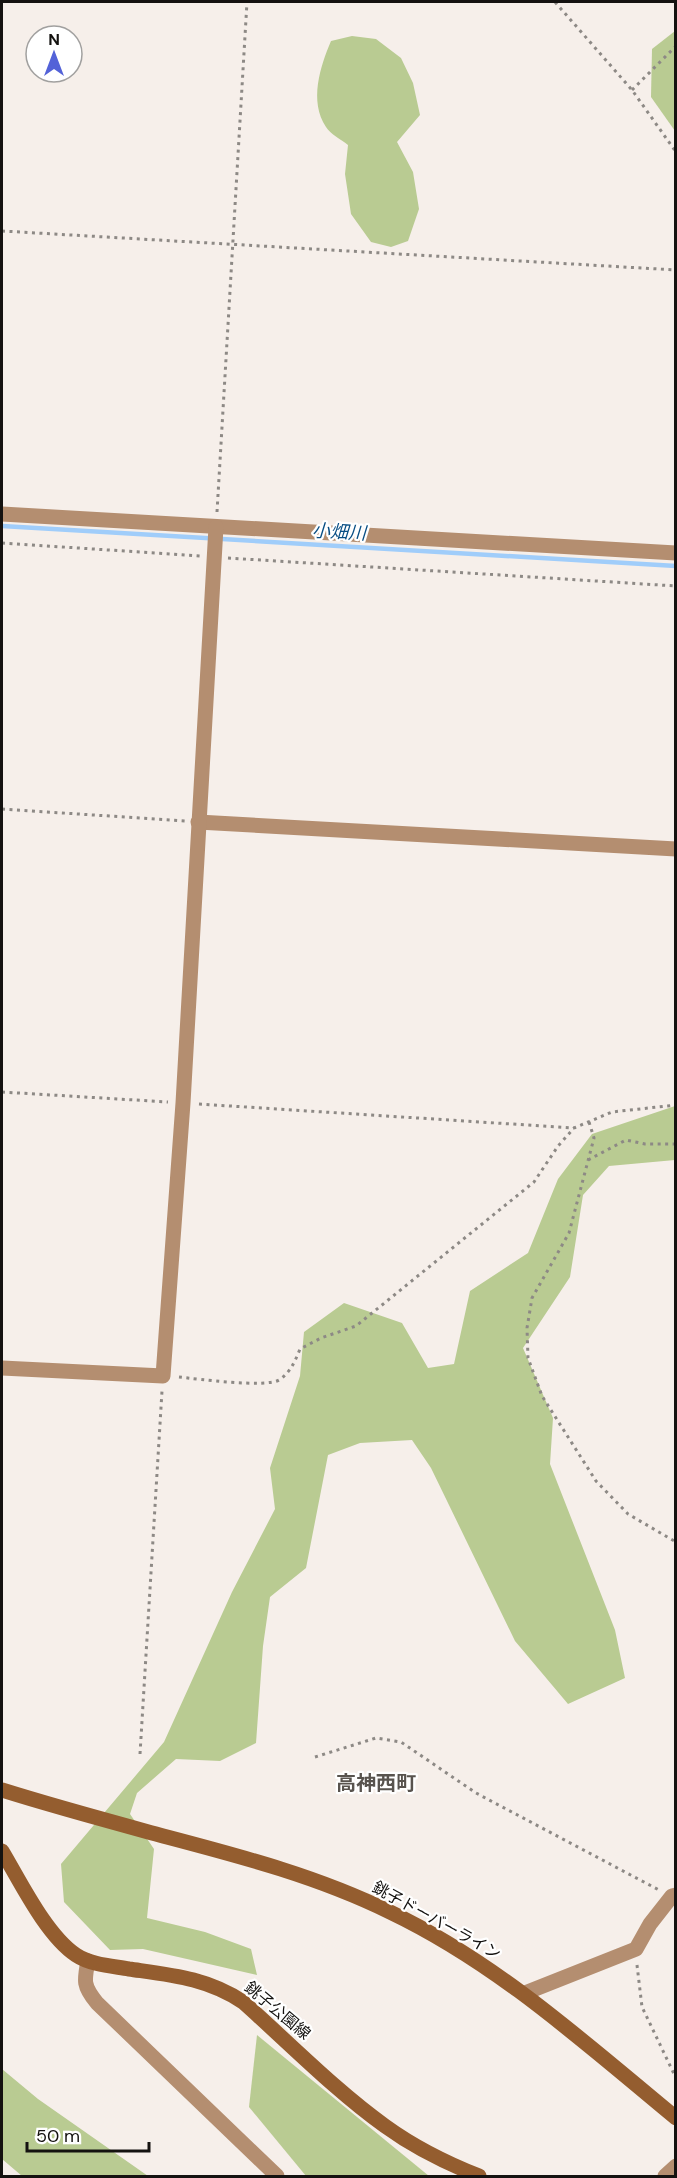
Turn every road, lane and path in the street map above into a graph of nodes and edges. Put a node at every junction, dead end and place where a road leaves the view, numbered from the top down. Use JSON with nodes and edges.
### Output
{"nodes":[{"id":1,"x":247,"y":2,"type":"edge"},
{"id":2,"x":555,"y":2,"type":"edge"},
{"id":3,"x":675,"y":46,"type":"edge"},
{"id":4,"x":632,"y":90,"type":"junction"},
{"id":5,"x":675,"y":152,"type":"edge"},
{"id":6,"x":2,"y":231,"type":"edge"},
{"id":7,"x":233,"y":246,"type":"junction"},
{"id":8,"x":675,"y":270,"type":"edge"},
{"id":9,"x":2,"y":514,"type":"edge"},
{"id":10,"x":216,"y":527,"type":"junction"},
{"id":11,"x":2,"y":543,"type":"edge"},
{"id":12,"x":675,"y":553,"type":"edge"},
{"id":13,"x":215,"y":557,"type":"junction"},
{"id":14,"x":675,"y":586,"type":"edge"},
{"id":15,"x":2,"y":809,"type":"edge"},
{"id":16,"x":198,"y":822,"type":"junction"},
{"id":17,"x":675,"y":849,"type":"edge"},
{"id":18,"x":2,"y":1092,"type":"edge"},
{"id":19,"x":183,"y":1103,"type":"junction"},
{"id":20,"x":675,"y":1106,"type":"edge"},
{"id":21,"x":589,"y":1122,"type":"junction"},
{"id":22,"x":574,"y":1128,"type":"junction"},
{"id":23,"x":675,"y":1144,"type":"edge"},
{"id":24,"x":588,"y":1160,"type":"junction"},
{"id":25,"x":2,"y":1368,"type":"edge"},
{"id":26,"x":163,"y":1376,"type":"junction"},
{"id":27,"x":675,"y":1542,"type":"edge"},
{"id":28,"x":140,"y":1754,"type":"dead end"},
{"id":29,"x":315,"y":1757,"type":"dead end"},
{"id":30,"x":2,"y":1790,"type":"edge"},
{"id":31,"x":2,"y":1851,"type":"edge"},
{"id":32,"x":674,"y":1896,"type":"edge"},
{"id":33,"x":636,"y":1949,"type":"junction"},
{"id":34,"x":88,"y":1960,"type":"junction"},
{"id":35,"x":525,"y":1994,"type":"junction"},
{"id":36,"x":675,"y":2078,"type":"edge"},
{"id":37,"x":675,"y":2118,"type":"edge"},
{"id":38,"x":675,"y":2166,"type":"edge"},
{"id":39,"x":277,"y":2176,"type":"edge"},
{"id":40,"x":479,"y":2176,"type":"edge"},
{"id":41,"x":665,"y":2176,"type":"edge"}],
"edges":[{"from":1,"to":7,"type":"path"},
{"from":2,"to":4,"type":"path"},
{"from":3,"to":4,"type":"path"},
{"from":4,"to":5,"type":"path"},
{"from":6,"to":7,"type":"path"},
{"from":7,"to":8,"type":"path"},
{"from":7,"to":10,"type":"path"},
{"from":9,"to":10,"type":"street"},
{"from":10,"to":12,"type":"street"},
{"from":10,"to":13,"type":"street"},
{"from":11,"to":13,"type":"path"},
{"from":13,"to":14,"type":"path"},
{"from":13,"to":16,"type":"street"},
{"from":15,"to":16,"type":"path"},
{"from":16,"to":17,"type":"street"},
{"from":16,"to":19,"type":"street"},
{"from":18,"to":19,"type":"path"},
{"from":19,"to":22,"type":"path"},
{"from":19,"to":26,"type":"street"},
{"from":20,"to":21,"type":"path"},
{"from":21,"to":22,"type":"path"},
{"from":21,"to":24,"type":"path"},
{"from":22,"to":26,"type":"path"},
{"from":23,"to":24,"type":"path"},
{"from":24,"to":27,"type":"path"},
{"from":25,"to":26,"type":"street"},
{"from":26,"to":28,"type":"path"},
{"from":29,"to":32,"type":"path"},
{"from":30,"to":35,"type":"main road","name":"銚子ドーバーライン"},
{"from":31,"to":34,"type":"main road","name":"銚子公園線"},
{"from":32,"to":33,"type":"street"},
{"from":33,"to":35,"type":"street"},
{"from":33,"to":36,"type":"path"},
{"from":34,"to":39,"type":"street"},
{"from":34,"to":40,"type":"main road","name":"銚子公園線"},
{"from":35,"to":37,"type":"main road","name":"銚子ドーバーライン"},
{"from":38,"to":41,"type":"street"}]}
